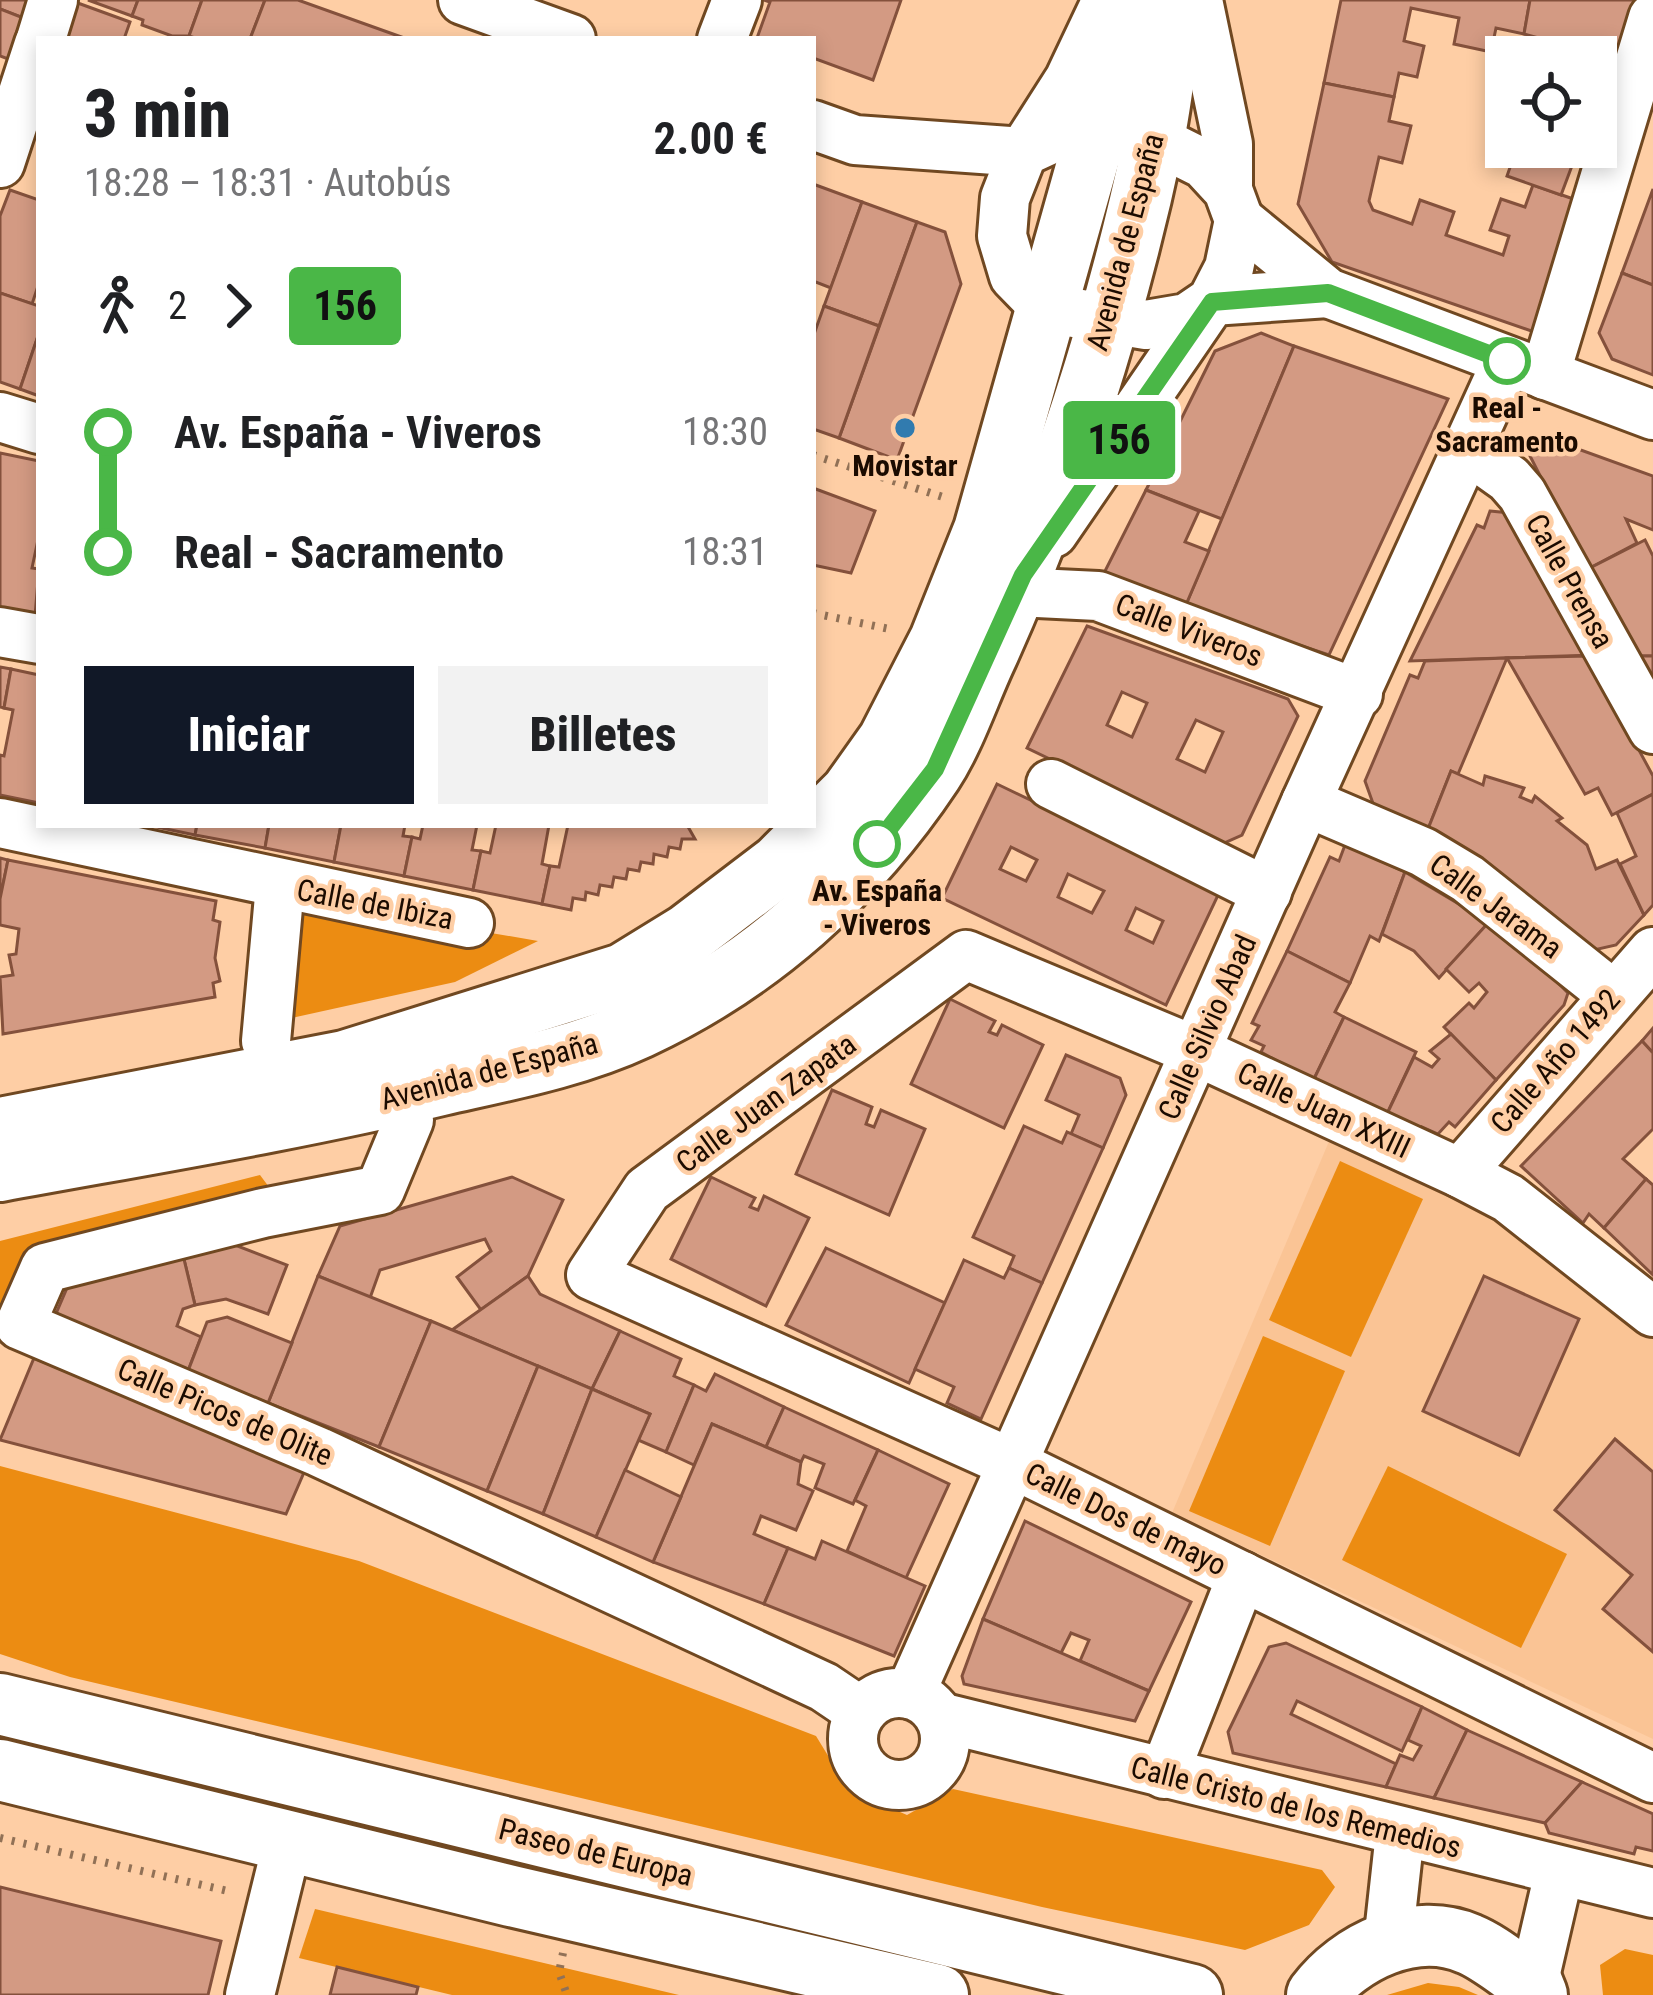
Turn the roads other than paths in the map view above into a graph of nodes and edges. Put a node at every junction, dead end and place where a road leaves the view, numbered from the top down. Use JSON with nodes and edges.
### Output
{"nodes":[{"id":1,"x":53,"y":0,"type":"edge"},
{"id":2,"x":463,"y":0,"type":"edge"},
{"id":3,"x":737,"y":0,"type":"edge"},
{"id":4,"x":1107,"y":0,"type":"edge"},
{"id":5,"x":1118,"y":0,"type":"edge"},
{"id":6,"x":1174,"y":0,"type":"edge"},
{"id":7,"x":1198,"y":0,"type":"edge"},
{"id":8,"x":511,"y":8,"type":"edge"},
{"id":9,"x":1653,"y":18,"type":"edge"},
{"id":10,"x":42,"y":36,"type":"edge"},
{"id":11,"x":565,"y":36,"type":"edge"},
{"id":12,"x":723,"y":36,"type":"edge"},
{"id":13,"x":36,"y":54,"type":"edge"},
{"id":14,"x":816,"y":125,"type":"edge"},
{"id":15,"x":1124,"y":141,"type":"junction"},
{"id":16,"x":1023,"y":152,"type":"junction"},
{"id":17,"x":0,"y":164,"type":"edge"},
{"id":18,"x":36,"y":177,"type":"edge"},
{"id":19,"x":1233,"y":205,"type":"junction"},
{"id":20,"x":1328,"y":293,"type":"junction"},
{"id":21,"x":1212,"y":302,"type":"junction"},
{"id":22,"x":1046,"y":308,"type":"junction"},
{"id":23,"x":1108,"y":318,"type":"junction"},
{"id":24,"x":1526,"y":368,"type":"junction"},
{"id":25,"x":1653,"y":415,"type":"edge"},
{"id":26,"x":0,"y":417,"type":"edge"},
{"id":27,"x":36,"y":428,"type":"edge"},
{"id":28,"x":1467,"y":449,"type":"junction"},
{"id":29,"x":1019,"y":583,"type":"junction"},
{"id":30,"x":0,"y":632,"type":"edge"},
{"id":31,"x":36,"y":639,"type":"edge"},
{"id":32,"x":1358,"y":694,"type":"junction"},
{"id":33,"x":1653,"y":729,"type":"edge"},
{"id":34,"x":1051,"y":784,"type":"dead end"},
{"id":35,"x":832,"y":790,"type":"edge"},
{"id":36,"x":1306,"y":802,"type":"junction"},
{"id":37,"x":0,"y":823,"type":"edge"},
{"id":38,"x":805,"y":828,"type":"edge"},
{"id":39,"x":280,"y":885,"type":"junction"},
{"id":40,"x":1267,"y":892,"type":"junction"},
{"id":41,"x":469,"y":922,"type":"dead end"},
{"id":42,"x":1653,"y":952,"type":"edge"},
{"id":43,"x":966,"y":956,"type":"joint"},
{"id":44,"x":1612,"y":994,"type":"junction"},
{"id":45,"x":510,"y":1009,"type":"junction"},
{"id":46,"x":266,"y":1041,"type":"junction"},
{"id":47,"x":1198,"y":1052,"type":"junction"},
{"id":48,"x":552,"y":1059,"type":"junction"},
{"id":49,"x":348,"y":1084,"type":"junction"},
{"id":50,"x":0,"y":1089,"type":"edge"},
{"id":51,"x":409,"y":1120,"type":"junction"},
{"id":52,"x":0,"y":1128,"type":"edge"},
{"id":53,"x":0,"y":1171,"type":"edge"},
{"id":54,"x":1460,"y":1173,"type":"junction"},
{"id":55,"x":0,"y":1212,"type":"edge"},
{"id":56,"x":592,"y":1275,"type":"joint"},
{"id":57,"x":1653,"y":1312,"type":"edge"},
{"id":58,"x":1011,"y":1463,"type":"junction"},
{"id":59,"x":1242,"y":1576,"type":"junction"},
{"id":60,"x":0,"y":1704,"type":"edge"},
{"id":61,"x":925,"y":1705,"type":"junction"},
{"id":62,"x":861,"y":1712,"type":"junction"},
{"id":63,"x":0,"y":1770,"type":"edge"},
{"id":64,"x":1164,"y":1774,"type":"junction"},
{"id":65,"x":1653,"y":1778,"type":"edge"},
{"id":66,"x":1400,"y":1833,"type":"junction"},
{"id":67,"x":288,"y":1841,"type":"junction"},
{"id":68,"x":1559,"y":1873,"type":"junction"},
{"id":69,"x":1653,"y":1893,"type":"edge"},
{"id":70,"x":1388,"y":1943,"type":"junction"},
{"id":71,"x":1312,"y":1988,"type":"edge"},
{"id":72,"x":1535,"y":1990,"type":"edge"},
{"id":73,"x":250,"y":1995,"type":"edge"},
{"id":74,"x":938,"y":1995,"type":"edge"},
{"id":75,"x":1192,"y":1995,"type":"edge"}],
"edges":[{"from":1,"to":10,"type":"street"},
{"from":2,"to":8,"type":"street"},
{"from":3,"to":12,"type":"street"},
{"from":4,"to":16,"type":"street"},
{"from":5,"to":15,"type":"main road","name":"Avenida de España"},
{"from":6,"to":15,"type":"main road","name":"Avenida de España"},
{"from":7,"to":19,"type":"street"},
{"from":8,"to":11,"type":"street"},
{"from":9,"to":24,"type":"street","name":"Calle Silvio Abad"},
{"from":13,"to":17,"type":"street"},
{"from":14,"to":16,"type":"street"},
{"from":15,"to":16,"type":"street"},
{"from":15,"to":19,"type":"street"},
{"from":15,"to":22,"type":"main road","name":"Avenida de España"},
{"from":15,"to":23,"type":"main road","name":"Avenida de España"},
{"from":16,"to":22,"type":"street"},
{"from":17,"to":18,"type":"street"},
{"from":19,"to":20,"type":"street"},
{"from":19,"to":21,"type":"street"},
{"from":20,"to":21,"type":"street"},
{"from":20,"to":24,"type":"street"},
{"from":21,"to":23,"type":"street"},
{"from":21,"to":29,"type":"street"},
{"from":22,"to":23,"type":"street"},
{"from":22,"to":35,"type":"main road","name":"Avenida de España"},
{"from":23,"to":29,"type":"main road","name":"Avenida de España"},
{"from":24,"to":25,"type":"street"},
{"from":24,"to":28,"type":"street","name":"Calle Silvio Abad"},
{"from":26,"to":27,"type":"street"},
{"from":28,"to":32,"type":"street","name":"Calle Silvio Abad"},
{"from":28,"to":33,"type":"street","name":"Calle Prensa"},
{"from":29,"to":32,"type":"street","name":"Calle Viveros"},
{"from":29,"to":48,"type":"main road","name":"Avenida de España"},
{"from":30,"to":31,"type":"street"},
{"from":32,"to":36,"type":"street","name":"Calle Silvio Abad"},
{"from":34,"to":40,"type":"street"},
{"from":36,"to":40,"type":"street","name":"Calle Silvio Abad"},
{"from":36,"to":44,"type":"street","name":"Calle Jarama"},
{"from":37,"to":39,"type":"street","name":"Calle de Ibiza"},
{"from":38,"to":45,"type":"main road","name":"Avenida de España"},
{"from":39,"to":41,"type":"street","name":"Calle de Ibiza"},
{"from":39,"to":46,"type":"street","name":"Calle de Ibiza"},
{"from":40,"to":47,"type":"street","name":"Calle Silvio Abad"},
{"from":42,"to":44,"type":"street","name":"Calle Año 1492"},
{"from":43,"to":47,"type":"street","name":"Calle Juan XXIII"},
{"from":43,"to":56,"type":"street","name":"Calle Juan Zapata"},
{"from":44,"to":54,"type":"street","name":"Calle Año 1492"},
{"from":45,"to":46,"type":"main road"},
{"from":45,"to":49,"type":"main road","name":"Avenida de España"},
{"from":46,"to":50,"type":"main road"},
{"from":47,"to":54,"type":"street","name":"Calle Juan XXIII"},
{"from":47,"to":58,"type":"street","name":"Calle Silvio Abad"},
{"from":48,"to":49,"type":"main road","name":"Avenida de España"},
{"from":48,"to":51,"type":"main road"},
{"from":49,"to":52,"type":"main road","name":"Avenida de España"},
{"from":49,"to":53,"type":"main road","name":"Avenida de España"},
{"from":51,"to":55,"type":"main road"},
{"from":51,"to":62,"type":"street","name":"Calle Picos de Olite"},
{"from":54,"to":57,"type":"street","name":"Calle Juan XXIII"},
{"from":56,"to":58,"type":"street","name":"Calle Dos de mayo"},
{"from":58,"to":59,"type":"street","name":"Calle Dos de mayo"},
{"from":58,"to":61,"type":"street","name":"Calle Silvio Abad"},
{"from":59,"to":64,"type":"street"},
{"from":59,"to":65,"type":"street","name":"Calle Dos de mayo"},
{"from":60,"to":75,"type":"main road","name":"Paseo de Europa"},
{"from":61,"to":62,"type":"street"},
{"from":61,"to":62,"type":"street"},
{"from":61,"to":64,"type":"street","name":"Calle Cristo de los Remedios"},
{"from":63,"to":67,"type":"main road","name":"Paseo de Europa"},
{"from":64,"to":66,"type":"street","name":"Calle Cristo de los Remedios"},
{"from":66,"to":68,"type":"street","name":"Calle Cristo de los Remedios"},
{"from":66,"to":70,"type":"street"},
{"from":67,"to":73,"type":"street"},
{"from":67,"to":74,"type":"main road","name":"Paseo de Europa"},
{"from":68,"to":69,"type":"street","name":"Calle Cristo de los Remedios"},
{"from":68,"to":72,"type":"street"},
{"from":70,"to":71,"type":"main road"},
{"from":70,"to":72,"type":"main road"}]}
